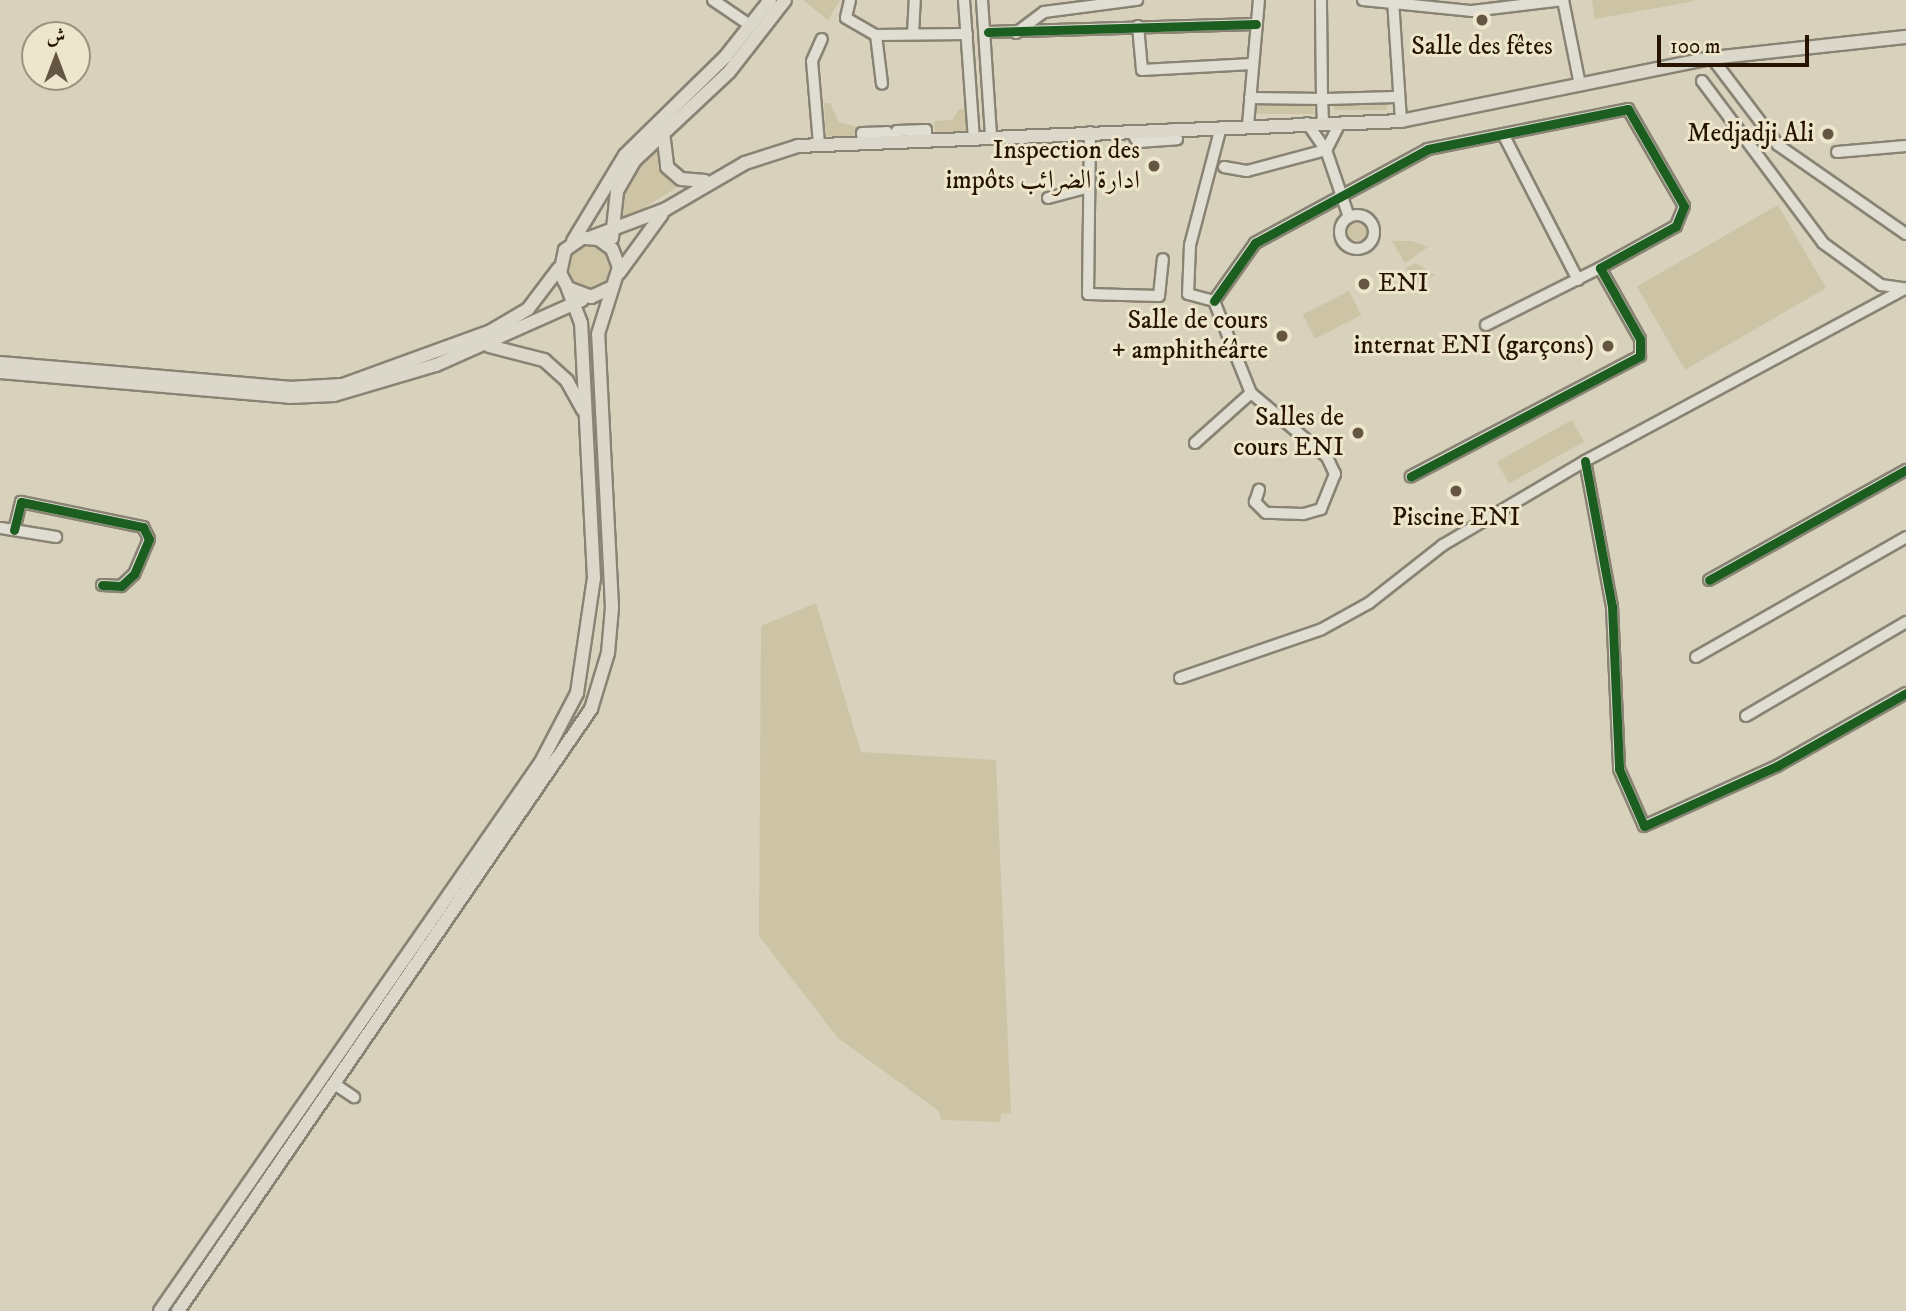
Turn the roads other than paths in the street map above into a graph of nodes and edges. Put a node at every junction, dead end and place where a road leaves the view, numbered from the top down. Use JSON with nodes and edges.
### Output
{"nodes":[{"id":1,"x":713,"y":0,"type":"edge"},
{"id":2,"x":770,"y":0,"type":"edge"},
{"id":3,"x":785,"y":0,"type":"edge"},
{"id":4,"x":850,"y":0,"type":"edge"},
{"id":5,"x":915,"y":0,"type":"edge"},
{"id":6,"x":964,"y":0,"type":"edge"},
{"id":7,"x":982,"y":0,"type":"edge"},
{"id":8,"x":1137,"y":0,"type":"edge"},
{"id":9,"x":1259,"y":0,"type":"edge"},
{"id":10,"x":1321,"y":0,"type":"edge"},
{"id":11,"x":1363,"y":0,"type":"edge"},
{"id":12,"x":1394,"y":3,"type":"edge"},
{"id":13,"x":1471,"y":5,"type":"edge"},
{"id":14,"x":1256,"y":24,"type":"junction"},
{"id":15,"x":751,"y":26,"type":"junction"},
{"id":16,"x":1138,"y":26,"type":"junction"},
{"id":17,"x":988,"y":32,"type":"junction"},
{"id":18,"x":1016,"y":33,"type":"junction"},
{"id":19,"x":914,"y":34,"type":"junction"},
{"id":20,"x":967,"y":34,"type":"junction"},
{"id":21,"x":876,"y":35,"type":"junction"},
{"id":22,"x":1906,"y":37,"type":"edge"},
{"id":23,"x":822,"y":39,"type":"dead end"},
{"id":24,"x":1712,"y":58,"type":"junction"},
{"id":25,"x":1252,"y":64,"type":"junction"},
{"id":26,"x":1702,"y":81,"type":"dead end"},
{"id":27,"x":882,"y":84,"type":"dead end"},
{"id":28,"x":1580,"y":85,"type":"junction"},
{"id":29,"x":1399,"y":97,"type":"junction"},
{"id":30,"x":1250,"y":98,"type":"junction"},
{"id":31,"x":1322,"y":99,"type":"junction"},
{"id":32,"x":1401,"y":121,"type":"junction"},
{"id":33,"x":1307,"y":123,"type":"junction"},
{"id":34,"x":1340,"y":123,"type":"junction"},
{"id":35,"x":1323,"y":124,"type":"junction"},
{"id":36,"x":1248,"y":125,"type":"junction"},
{"id":37,"x":1221,"y":127,"type":"junction"},
{"id":38,"x":663,"y":131,"type":"junction"},
{"id":39,"x":1090,"y":132,"type":"junction"},
{"id":40,"x":1503,"y":134,"type":"junction"},
{"id":41,"x":991,"y":137,"type":"junction"},
{"id":42,"x":974,"y":138,"type":"junction"},
{"id":43,"x":819,"y":144,"type":"junction"},
{"id":44,"x":1906,"y":146,"type":"edge"},
{"id":45,"x":1326,"y":150,"type":"junction"},
{"id":46,"x":1837,"y":152,"type":"dead end"},
{"id":47,"x":1224,"y":167,"type":"dead end"},
{"id":48,"x":708,"y":180,"type":"junction"},
{"id":49,"x":1089,"y":187,"type":"junction"},
{"id":50,"x":1337,"y":195,"type":"junction"},
{"id":51,"x":1048,"y":198,"type":"dead end"},
{"id":52,"x":666,"y":209,"type":"junction"},
{"id":53,"x":1349,"y":217,"type":"dead end"},
{"id":54,"x":611,"y":233,"type":"junction"},
{"id":55,"x":1906,"y":234,"type":"edge"},
{"id":56,"x":589,"y":238,"type":"junction"},
{"id":57,"x":570,"y":245,"type":"junction"},
{"id":58,"x":612,"y":249,"type":"junction"},
{"id":59,"x":1163,"y":259,"type":"dead end"},
{"id":60,"x":559,"y":268,"type":"junction"},
{"id":61,"x":1600,"y":268,"type":"junction"},
{"id":62,"x":619,"y":273,"type":"junction"},
{"id":63,"x":1578,"y":279,"type":"junction"},
{"id":64,"x":612,"y":287,"type":"junction"},
{"id":65,"x":568,"y":288,"type":"junction"},
{"id":66,"x":1904,"y":288,"type":"edge"},
{"id":67,"x":592,"y":297,"type":"junction"},
{"id":68,"x":575,"y":301,"type":"junction"},
{"id":69,"x":1214,"y":301,"type":"junction"},
{"id":70,"x":1486,"y":325,"type":"dead end"},
{"id":71,"x":481,"y":346,"type":"junction"},
{"id":72,"x":0,"y":363,"type":"edge"},
{"id":73,"x":0,"y":372,"type":"edge"},
{"id":74,"x":1251,"y":393,"type":"junction"},
{"id":75,"x":585,"y":413,"type":"junction"},
{"id":76,"x":1195,"y":443,"type":"dead end"},
{"id":77,"x":1585,"y":461,"type":"junction"},
{"id":78,"x":1906,"y":470,"type":"edge"},
{"id":79,"x":1411,"y":476,"type":"dead end"},
{"id":80,"x":1259,"y":490,"type":"dead end"},
{"id":81,"x":0,"y":528,"type":"edge"},
{"id":82,"x":14,"y":530,"type":"junction"},
{"id":83,"x":57,"y":537,"type":"dead end"},
{"id":84,"x":1906,"y":537,"type":"edge"},
{"id":85,"x":1709,"y":580,"type":"dead end"},
{"id":86,"x":102,"y":585,"type":"dead end"},
{"id":87,"x":1906,"y":622,"type":"edge"},
{"id":88,"x":1696,"y":657,"type":"dead end"},
{"id":89,"x":1180,"y":677,"type":"dead end"},
{"id":90,"x":1906,"y":693,"type":"edge"},
{"id":91,"x":1746,"y":716,"type":"dead end"},
{"id":92,"x":335,"y":1085,"type":"junction"},
{"id":93,"x":354,"y":1097,"type":"dead end"},
{"id":94,"x":160,"y":1311,"type":"edge"},
{"id":95,"x":178,"y":1311,"type":"edge"}],
"edges":[{"from":1,"to":15,"type":"street"},
{"from":2,"to":15,"type":"main road"},
{"from":3,"to":38,"type":"main road"},
{"from":4,"to":21,"type":"street"},
{"from":5,"to":19,"type":"street"},
{"from":6,"to":20,"type":"street"},
{"from":7,"to":17,"type":"street"},
{"from":8,"to":18,"type":"street"},
{"from":9,"to":14,"type":"street"},
{"from":10,"to":31,"type":"street"},
{"from":11,"to":12,"type":"street"},
{"from":12,"to":13,"type":"street"},
{"from":12,"to":29,"type":"street"},
{"from":13,"to":28,"type":"street"},
{"from":14,"to":16,"type":"street"},
{"from":14,"to":25,"type":"street"},
{"from":15,"to":57,"type":"main road"},
{"from":16,"to":18,"type":"street"},
{"from":16,"to":25,"type":"street"},
{"from":17,"to":18,"type":"street"},
{"from":17,"to":41,"type":"street"},
{"from":19,"to":20,"type":"street"},
{"from":19,"to":21,"type":"street"},
{"from":20,"to":42,"type":"street"},
{"from":21,"to":27,"type":"street"},
{"from":22,"to":24,"type":"main road"},
{"from":23,"to":43,"type":"street"},
{"from":24,"to":28,"type":"main road"},
{"from":24,"to":55,"type":"street"},
{"from":25,"to":30,"type":"street"},
{"from":26,"to":66,"type":"street"},
{"from":28,"to":32,"type":"main road"},
{"from":29,"to":31,"type":"street"},
{"from":29,"to":32,"type":"street"},
{"from":30,"to":31,"type":"street"},
{"from":30,"to":36,"type":"street"},
{"from":31,"to":35,"type":"street"},
{"from":32,"to":34,"type":"main road"},
{"from":33,"to":35,"type":"main road"},
{"from":33,"to":36,"type":"main road"},
{"from":33,"to":45,"type":"street"},
{"from":34,"to":35,"type":"main road"},
{"from":34,"to":45,"type":"street"},
{"from":36,"to":37,"type":"main road"},
{"from":37,"to":39,"type":"main road"},
{"from":37,"to":69,"type":"street"},
{"from":38,"to":48,"type":"main road"},
{"from":38,"to":54,"type":"main road"},
{"from":39,"to":41,"type":"main road"},
{"from":39,"to":49,"type":"street"},
{"from":40,"to":50,"type":"street"},
{"from":40,"to":61,"type":"street"},
{"from":40,"to":63,"type":"street"},
{"from":41,"to":42,"type":"main road"},
{"from":42,"to":43,"type":"main road"},
{"from":43,"to":48,"type":"main road"},
{"from":44,"to":46,"type":"street"},
{"from":45,"to":47,"type":"street"},
{"from":45,"to":50,"type":"street"},
{"from":48,"to":52,"type":"main road"},
{"from":49,"to":51,"type":"street"},
{"from":49,"to":59,"type":"street"},
{"from":50,"to":53,"type":"street"},
{"from":50,"to":69,"type":"street"},
{"from":52,"to":54,"type":"main road"},
{"from":52,"to":62,"type":"main road"},
{"from":54,"to":56,"type":"main road"},
{"from":54,"to":58,"type":"main road"},
{"from":56,"to":57,"type":"main road"},
{"from":56,"to":58,"type":"main road"},
{"from":57,"to":60,"type":"main road"},
{"from":58,"to":62,"type":"main road"},
{"from":60,"to":65,"type":"main road"},
{"from":60,"to":72,"type":"main road"},
{"from":61,"to":63,"type":"street"},
{"from":61,"to":79,"type":"street"},
{"from":62,"to":64,"type":"main road"},
{"from":63,"to":70,"type":"street"},
{"from":64,"to":67,"type":"main road"},
{"from":64,"to":92,"type":"main road"},
{"from":65,"to":67,"type":"main road"},
{"from":65,"to":68,"type":"main road"},
{"from":66,"to":77,"type":"street"},
{"from":67,"to":68,"type":"main road"},
{"from":68,"to":71,"type":"main road"},
{"from":68,"to":75,"type":"main road"},
{"from":69,"to":74,"type":"street"},
{"from":71,"to":73,"type":"main road"},
{"from":71,"to":75,"type":"main road"},
{"from":74,"to":76,"type":"street"},
{"from":74,"to":80,"type":"street"},
{"from":75,"to":94,"type":"main road"},
{"from":77,"to":89,"type":"street"},
{"from":77,"to":90,"type":"street"},
{"from":78,"to":85,"type":"street"},
{"from":81,"to":82,"type":"street"},
{"from":82,"to":83,"type":"street"},
{"from":82,"to":86,"type":"street"},
{"from":84,"to":88,"type":"street"},
{"from":87,"to":91,"type":"street"},
{"from":92,"to":93,"type":"street"},
{"from":92,"to":95,"type":"main road"}]}
